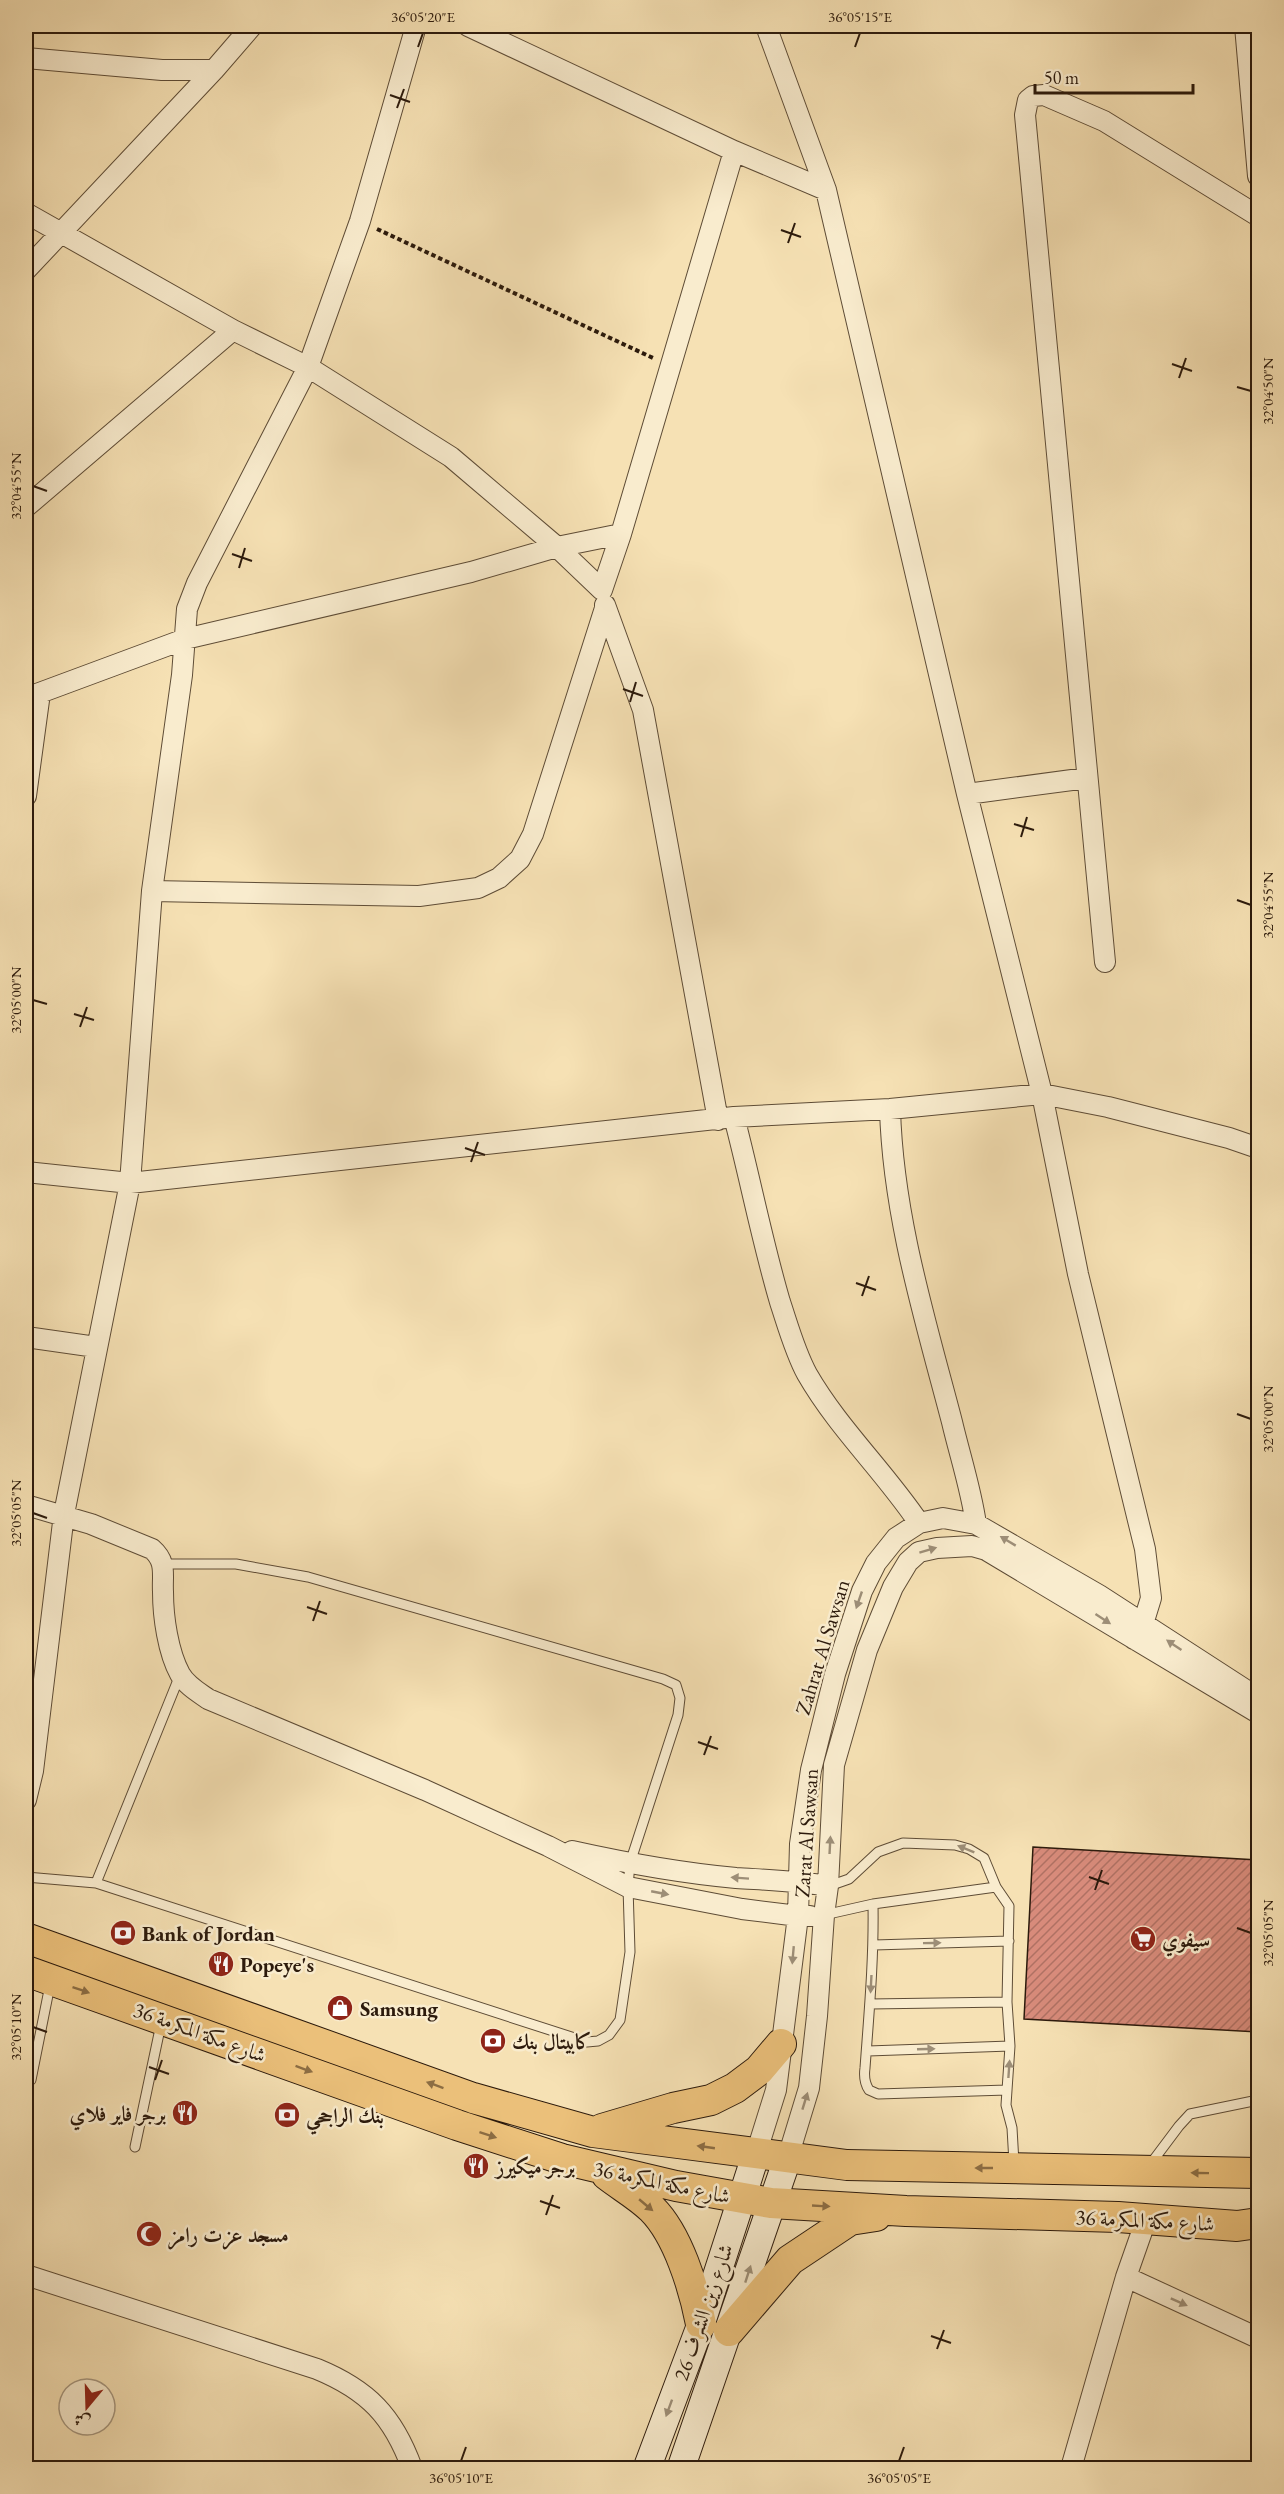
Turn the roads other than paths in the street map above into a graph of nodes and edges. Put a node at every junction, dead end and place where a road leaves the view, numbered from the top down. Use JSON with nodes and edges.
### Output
{"nodes":[{"id":1,"x":252,"y":26,"type":"edge"},
{"id":2,"x":416,"y":26,"type":"edge"},
{"id":3,"x":468,"y":26,"type":"edge"},
{"id":4,"x":766,"y":26,"type":"edge"},
{"id":5,"x":1245,"y":26,"type":"edge"},
{"id":6,"x":26,"y":58,"type":"edge"},
{"id":7,"x":214,"y":70,"type":"junction"},
{"id":8,"x":734,"y":151,"type":"junction"},
{"id":9,"x":1258,"y":176,"type":"edge"},
{"id":10,"x":826,"y":190,"type":"junction"},
{"id":11,"x":26,"y":213,"type":"edge"},
{"id":12,"x":1258,"y":216,"type":"edge"},
{"id":13,"x":63,"y":232,"type":"junction"},
{"id":14,"x":26,"y":270,"type":"edge"},
{"id":15,"x":233,"y":330,"type":"junction"},
{"id":16,"x":308,"y":367,"type":"junction"},
{"id":17,"x":26,"y":507,"type":"edge"},
{"id":18,"x":621,"y":534,"type":"junction"},
{"id":19,"x":557,"y":547,"type":"junction"},
{"id":20,"x":604,"y":599,"type":"junction"},
{"id":21,"x":185,"y":639,"type":"junction"},
{"id":22,"x":33,"y":696,"type":"edge"},
{"id":23,"x":1088,"y":778,"type":"junction"},
{"id":24,"x":967,"y":794,"type":"junction"},
{"id":25,"x":26,"y":796,"type":"edge"},
{"id":26,"x":152,"y":891,"type":"junction"},
{"id":27,"x":1105,"y":962,"type":"dead end"},
{"id":28,"x":1041,"y":1094,"type":"junction"},
{"id":29,"x":890,"y":1109,"type":"junction"},
{"id":30,"x":726,"y":1118,"type":"junction"},
{"id":31,"x":1258,"y":1148,"type":"edge"},
{"id":32,"x":26,"y":1173,"type":"edge"},
{"id":33,"x":130,"y":1184,"type":"junction"},
{"id":34,"x":26,"y":1337,"type":"edge"},
{"id":35,"x":96,"y":1347,"type":"junction"},
{"id":36,"x":26,"y":1505,"type":"edge"},
{"id":37,"x":64,"y":1514,"type":"junction"},
{"id":38,"x":919,"y":1523,"type":"junction"},
{"id":39,"x":976,"y":1524,"type":"junction"},
{"id":40,"x":164,"y":1564,"type":"junction"},
{"id":41,"x":1139,"y":1632,"type":"junction"},
{"id":42,"x":180,"y":1675,"type":"junction"},
{"id":43,"x":1258,"y":1698,"type":"edge"},
{"id":44,"x":1258,"y":1713,"type":"edge"},
{"id":45,"x":29,"y":1771,"type":"edge"},
{"id":46,"x":26,"y":1800,"type":"edge"},
{"id":47,"x":548,"y":1846,"type":"junction"},
{"id":48,"x":630,"y":1863,"type":"junction"},
{"id":49,"x":26,"y":1877,"type":"edge"},
{"id":50,"x":799,"y":1881,"type":"junction"},
{"id":51,"x":96,"y":1883,"type":"junction"},
{"id":52,"x":828,"y":1886,"type":"junction"},
{"id":53,"x":628,"y":1887,"type":"junction"},
{"id":54,"x":996,"y":1887,"type":"junction"},
{"id":55,"x":873,"y":1904,"type":"junction"},
{"id":56,"x":824,"y":1915,"type":"junction"},
{"id":57,"x":798,"y":1916,"type":"junction"},
{"id":58,"x":26,"y":1938,"type":"edge"},
{"id":59,"x":1009,"y":1941,"type":"junction"},
{"id":60,"x":873,"y":1945,"type":"junction"},
{"id":61,"x":38,"y":1975,"type":"edge"},
{"id":62,"x":1007,"y":2002,"type":"junction"},
{"id":63,"x":870,"y":2004,"type":"junction"},
{"id":64,"x":162,"y":2018,"type":"junction"},
{"id":65,"x":781,"y":2044,"type":"junction"},
{"id":66,"x":1011,"y":2046,"type":"junction"},
{"id":67,"x":868,"y":2050,"type":"junction"},
{"id":68,"x":31,"y":2080,"type":"dead end"},
{"id":69,"x":1007,"y":2090,"type":"junction"},
{"id":70,"x":1258,"y":2100,"type":"edge"},
{"id":71,"x":593,"y":2132,"type":"junction"},
{"id":72,"x":135,"y":2147,"type":"dead end"},
{"id":73,"x":756,"y":2154,"type":"junction"},
{"id":74,"x":788,"y":2157,"type":"junction"},
{"id":75,"x":1014,"y":2168,"type":"junction"},
{"id":76,"x":600,"y":2169,"type":"junction"},
{"id":77,"x":1145,"y":2171,"type":"junction"},
{"id":78,"x":1258,"y":2173,"type":"edge"},
{"id":79,"x":741,"y":2199,"type":"junction"},
{"id":80,"x":771,"y":2203,"type":"junction"},
{"id":81,"x":906,"y":2211,"type":"junction"},
{"id":82,"x":1146,"y":2220,"type":"junction"},
{"id":83,"x":1258,"y":2223,"type":"edge"},
{"id":84,"x":26,"y":2274,"type":"edge"},
{"id":85,"x":1126,"y":2277,"type":"junction"},
{"id":86,"x":701,"y":2324,"type":"junction"},
{"id":87,"x":729,"y":2331,"type":"junction"},
{"id":88,"x":1258,"y":2338,"type":"edge"},
{"id":89,"x":412,"y":2469,"type":"edge"},
{"id":90,"x":647,"y":2469,"type":"edge"},
{"id":91,"x":681,"y":2469,"type":"edge"},
{"id":92,"x":1071,"y":2469,"type":"edge"}],
"edges":[{"from":1,"to":7,"type":"street"},
{"from":2,"to":16,"type":"street"},
{"from":3,"to":8,"type":"street"},
{"from":4,"to":10,"type":"street"},
{"from":5,"to":9,"type":"street"},
{"from":6,"to":7,"type":"street"},
{"from":7,"to":13,"type":"street"},
{"from":8,"to":10,"type":"street"},
{"from":8,"to":18,"type":"street"},
{"from":10,"to":24,"type":"street"},
{"from":11,"to":13,"type":"street"},
{"from":12,"to":23,"type":"street"},
{"from":13,"to":14,"type":"street"},
{"from":13,"to":15,"type":"street"},
{"from":15,"to":16,"type":"street"},
{"from":15,"to":17,"type":"street"},
{"from":16,"to":19,"type":"street"},
{"from":16,"to":21,"type":"street"},
{"from":18,"to":19,"type":"street"},
{"from":18,"to":20,"type":"street"},
{"from":19,"to":20,"type":"street"},
{"from":19,"to":21,"type":"street"},
{"from":20,"to":26,"type":"street"},
{"from":20,"to":30,"type":"street"},
{"from":21,"to":22,"type":"street"},
{"from":21,"to":26,"type":"street"},
{"from":22,"to":25,"type":"street"},
{"from":23,"to":24,"type":"street"},
{"from":23,"to":27,"type":"street"},
{"from":24,"to":28,"type":"street"},
{"from":26,"to":33,"type":"street"},
{"from":28,"to":29,"type":"street"},
{"from":28,"to":31,"type":"street"},
{"from":28,"to":41,"type":"street"},
{"from":29,"to":30,"type":"street"},
{"from":29,"to":39,"type":"street"},
{"from":30,"to":33,"type":"street"},
{"from":30,"to":38,"type":"street"},
{"from":32,"to":33,"type":"street"},
{"from":33,"to":35,"type":"street"},
{"from":34,"to":35,"type":"street"},
{"from":35,"to":37,"type":"street"},
{"from":36,"to":37,"type":"street"},
{"from":37,"to":40,"type":"street"},
{"from":37,"to":45,"type":"street"},
{"from":38,"to":39,"type":"street","name":"Zahrat Al Sawsan"},
{"from":38,"to":50,"type":"street","name":"Zahrat Al Sawsan","one_way":true},
{"from":41,"to":39,"type":"street","name":"Zahrat Al Sawsan","one_way":true},
{"from":40,"to":42,"type":"street"},
{"from":40,"to":48,"type":"lane"},
{"from":43,"to":41,"type":"street","name":"Zahrat Al Sawsan","one_way":true},
{"from":41,"to":44,"type":"street","name":"Zarat Al Sawsan"},
{"from":52,"to":41,"type":"street","name":"Zarat Al Sawsan","one_way":true},
{"from":42,"to":47,"type":"street"},
{"from":42,"to":51,"type":"lane"},
{"from":45,"to":46,"type":"street"},
{"from":47,"to":48,"type":"street"},
{"from":47,"to":53,"type":"street"},
{"from":50,"to":48,"type":"street","one_way":true},
{"from":48,"to":53,"type":"lane"},
{"from":49,"to":51,"type":"lane"},
{"from":50,"to":52,"type":"street"},
{"from":50,"to":57,"type":"street","name":"Zahrat Al Sawsan"},
{"from":51,"to":53,"type":"lane"},
{"from":54,"to":52,"type":"lane","one_way":true},
{"from":52,"to":56,"type":"street","name":"Zarat Al Sawsan"},
{"from":53,"to":57,"type":"street","one_way":true},
{"from":54,"to":55,"type":"lane"},
{"from":54,"to":59,"type":"lane"},
{"from":55,"to":56,"type":"lane"},
{"from":55,"to":60,"type":"lane"},
{"from":56,"to":57,"type":"street"},
{"from":74,"to":56,"type":"street","name":"Zarat Al Sawsan","one_way":true},
{"from":57,"to":65,"type":"street","name":"Zahrat Al Sawsan","one_way":true},
{"from":71,"to":58,"type":"main road","name":"شارع مكة المكرمة 36","one_way":true},
{"from":60,"to":59,"type":"lane","one_way":true},
{"from":59,"to":62,"type":"lane"},
{"from":60,"to":63,"type":"lane","one_way":true},
{"from":61,"to":64,"type":"main road","name":"شارع مكة المكرمة 36","one_way":true},
{"from":61,"to":68,"type":"lane"},
{"from":62,"to":63,"type":"lane"},
{"from":62,"to":66,"type":"lane"},
{"from":63,"to":67,"type":"lane"},
{"from":64,"to":72,"type":"lane"},
{"from":64,"to":76,"type":"main road","name":"شارع مكة المكرمة 36","one_way":true},
{"from":65,"to":71,"type":"main road"},
{"from":65,"to":73,"type":"street","name":"Zahrat Al Sawsan"},
{"from":67,"to":66,"type":"lane","one_way":true},
{"from":69,"to":66,"type":"lane","one_way":true},
{"from":67,"to":69,"type":"lane"},
{"from":69,"to":75,"type":"lane"},
{"from":70,"to":77,"type":"lane"},
{"from":73,"to":71,"type":"main road","name":"شارع مكة المكرمة 36","one_way":true},
{"from":73,"to":74,"type":"main road","name":"شارع مكة المكرمة 36"},
{"from":73,"to":79,"type":"main road","name":"شارع زين الشرف 26"},
{"from":75,"to":74,"type":"main road","name":"شارع مكة المكرمة 36","one_way":true},
{"from":74,"to":80,"type":"main road","name":"شارع زين الشرف 26"},
{"from":75,"to":77,"type":"main road","name":"شارع مكة المكرمة 36"},
{"from":76,"to":79,"type":"main road","name":"شارع مكة المكرمة 36"},
{"from":76,"to":86,"type":"main road","one_way":true},
{"from":78,"to":77,"type":"main road","name":"شارع مكة المكرمة 36","one_way":true},
{"from":79,"to":80,"type":"main road","name":"شارع مكة المكرمة 36"},
{"from":79,"to":86,"type":"main road","name":"شارع زين الشرف 26"},
{"from":80,"to":81,"type":"main road","name":"شارع مكة المكرمة 36","one_way":true},
{"from":87,"to":80,"type":"main road","name":"شارع زين الشرف 26","one_way":true},
{"from":81,"to":82,"type":"main road","name":"شارع مكة المكرمة 36"},
{"from":81,"to":87,"type":"main road"},
{"from":82,"to":83,"type":"main road","name":"شارع مكة المكرمة 36"},
{"from":82,"to":85,"type":"street"},
{"from":84,"to":89,"type":"street"},
{"from":85,"to":88,"type":"street","one_way":true},
{"from":85,"to":92,"type":"street"},
{"from":86,"to":90,"type":"main road","name":"شارع زين الشرف 26","one_way":true},
{"from":87,"to":91,"type":"main road","name":"شارع زين الشرف 26"}]}
